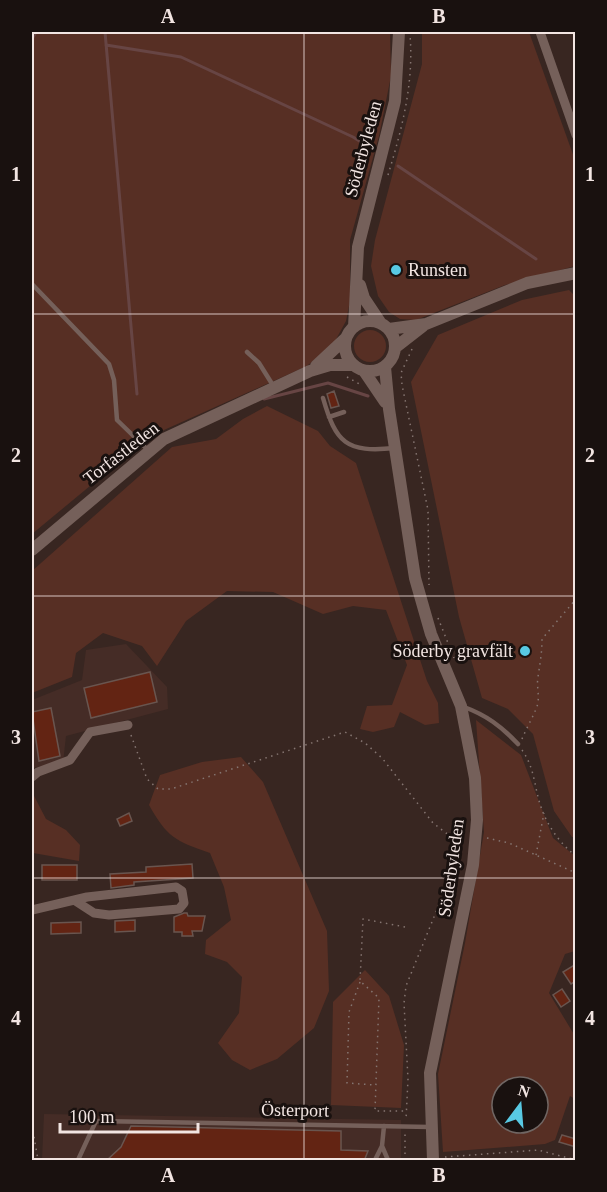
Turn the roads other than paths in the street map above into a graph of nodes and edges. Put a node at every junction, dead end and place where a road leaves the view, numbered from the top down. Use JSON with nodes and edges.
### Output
{"nodes":[{"id":1,"x":399,"y":32,"type":"edge"},
{"id":2,"x":540,"y":32,"type":"edge"},
{"id":3,"x":576,"y":135,"type":"edge"},
{"id":4,"x":576,"y":273,"type":"edge"},
{"id":5,"x":356,"y":276,"type":"junction"},
{"id":6,"x":32,"y":284,"type":"edge"},
{"id":7,"x":426,"y":324,"type":"junction"},
{"id":8,"x":384,"y":326,"type":"junction"},
{"id":9,"x":354,"y":327,"type":"junction"},
{"id":10,"x":346,"y":338,"type":"junction"},
{"id":11,"x":407,"y":346,"type":"junction"},
{"id":12,"x":247,"y":352,"type":"dead end"},
{"id":13,"x":358,"y":368,"type":"junction"},
{"id":14,"x":310,"y":371,"type":"junction"},
{"id":15,"x":385,"y":372,"type":"junction"},
{"id":16,"x":274,"y":387,"type":"junction"},
{"id":17,"x":323,"y":398,"type":"dead end"},
{"id":18,"x":389,"y":409,"type":"junction"},
{"id":19,"x":344,"y":412,"type":"dead end"},
{"id":20,"x":328,"y":417,"type":"junction"},
{"id":21,"x":395,"y":448,"type":"junction"},
{"id":22,"x":149,"y":451,"type":"junction"},
{"id":23,"x":32,"y":550,"type":"edge"},
{"id":24,"x":461,"y":706,"type":"junction"},
{"id":25,"x":128,"y":725,"type":"road end"},
{"id":26,"x":518,"y":744,"type":"road end"},
{"id":27,"x":32,"y":777,"type":"edge"},
{"id":28,"x":74,"y":900,"type":"junction"},
{"id":29,"x":32,"y":910,"type":"edge"},
{"id":30,"x":384,"y":1126,"type":"junction"},
{"id":31,"x":430,"y":1127,"type":"junction"},
{"id":32,"x":382,"y":1146,"type":"junction"},
{"id":33,"x":433,"y":1159,"type":"edge"},
{"id":34,"x":78,"y":1160,"type":"edge"},
{"id":35,"x":375,"y":1161,"type":"edge"},
{"id":36,"x":388,"y":1161,"type":"edge"}],
"edges":[{"from":1,"to":5,"type":"street","name":"Söderbyleden"},
{"from":2,"to":3,"type":"street"},
{"from":4,"to":7,"type":"street"},
{"from":5,"to":8,"type":"street","name":"Söderbyleden"},
{"from":5,"to":9,"type":"street","name":"Söderbyleden"},
{"from":6,"to":22,"type":"lane"},
{"from":7,"to":8,"type":"street"},
{"from":7,"to":11,"type":"street"},
{"from":8,"to":9,"type":"street"},
{"from":8,"to":11,"type":"street","name":"Söderbyleden"},
{"from":9,"to":10,"type":"street","name":"Torfastleden"},
{"from":10,"to":13,"type":"street"},
{"from":10,"to":14,"type":"street","name":"Torfastleden"},
{"from":11,"to":15,"type":"street"},
{"from":12,"to":16,"type":"lane"},
{"from":13,"to":14,"type":"street","name":"Torfastleden"},
{"from":13,"to":15,"type":"street","name":"Torfastleden"},
{"from":13,"to":18,"type":"street","name":"Söderbyleden"},
{"from":14,"to":16,"type":"street","name":"Torfastleden"},
{"from":15,"to":18,"type":"street","name":"Söderbyleden"},
{"from":16,"to":22,"type":"street","name":"Torfastleden"},
{"from":17,"to":20,"type":"lane"},
{"from":18,"to":21,"type":"street","name":"Söderbyleden"},
{"from":19,"to":20,"type":"lane"},
{"from":20,"to":21,"type":"lane"},
{"from":21,"to":24,"type":"street","name":"Söderbyleden"},
{"from":22,"to":23,"type":"street","name":"Torfastleden"},
{"from":24,"to":26,"type":"lane"},
{"from":24,"to":31,"type":"street","name":"Söderbyleden"},
{"from":25,"to":27,"type":"street"},
{"from":28,"to":28,"type":"street"},
{"from":28,"to":29,"type":"street"},
{"from":30,"to":31,"type":"lane","name":"Österport"},
{"from":30,"to":32,"type":"lane"},
{"from":30,"to":34,"type":"lane","name":"Österport"},
{"from":31,"to":33,"type":"street","name":"Söderbyleden"},
{"from":32,"to":35,"type":"lane"},
{"from":32,"to":36,"type":"lane"}]}
